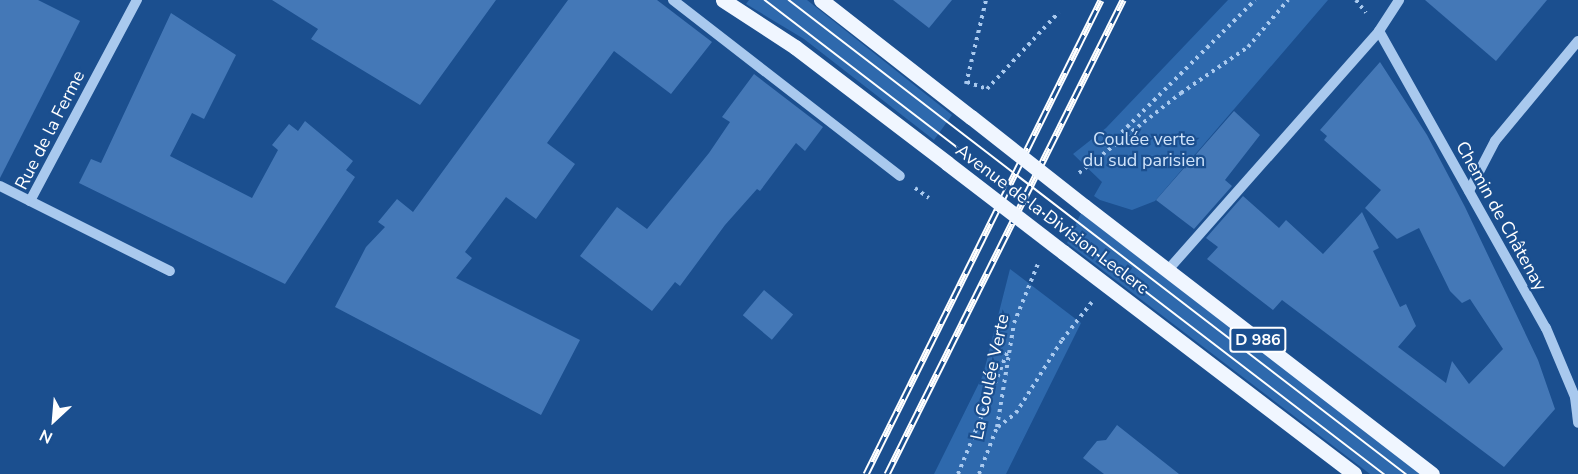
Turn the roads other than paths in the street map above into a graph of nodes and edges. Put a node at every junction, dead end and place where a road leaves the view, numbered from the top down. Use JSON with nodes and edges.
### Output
{"nodes":[{"id":1,"x":137,"y":0,"type":"edge"},
{"id":2,"x":673,"y":0,"type":"edge"},
{"id":3,"x":723,"y":0,"type":"edge"},
{"id":4,"x":821,"y":0,"type":"edge"},
{"id":5,"x":1399,"y":0,"type":"edge"},
{"id":6,"x":1379,"y":31,"type":"junction"},
{"id":7,"x":1578,"y":41,"type":"edge"},
{"id":8,"x":900,"y":176,"type":"dead end"},
{"id":9,"x":0,"y":186,"type":"edge"},
{"id":10,"x":1468,"y":191,"type":"junction"},
{"id":11,"x":30,"y":201,"type":"junction"},
{"id":12,"x":170,"y":271,"type":"dead end"},
{"id":13,"x":1167,"y":271,"type":"junction"},
{"id":14,"x":1576,"y":396,"type":"edge"},
{"id":15,"x":1578,"y":423,"type":"edge"},
{"id":16,"x":1354,"y":474,"type":"edge"},
{"id":17,"x":1432,"y":474,"type":"edge"}],
"edges":[{"from":1,"to":11,"type":"street","name":"Rue de la Ferme"},
{"from":2,"to":8,"type":"street"},
{"from":3,"to":16,"type":"main road","name":"Avenue de la Division Leclerc","bridge":true},
{"from":4,"to":13,"type":"main road","name":"Avenue de la Division Leclerc","number":"D 986","bridge":true},
{"from":5,"to":6,"type":"street"},
{"from":6,"to":10,"type":"street","name":"Chemin de Châtenay"},
{"from":6,"to":13,"type":"street"},
{"from":7,"to":10,"type":"street"},
{"from":9,"to":11,"type":"street"},
{"from":10,"to":14,"type":"street","name":"Chemin de Châtenay"},
{"from":11,"to":12,"type":"street","name":"Rue de la Ferme"},
{"from":13,"to":17,"type":"main road","name":"Avenue de la Division Leclerc","number":"D 986"},
{"from":14,"to":15,"type":"street","name":"Chemin de Châtenay"}]}
